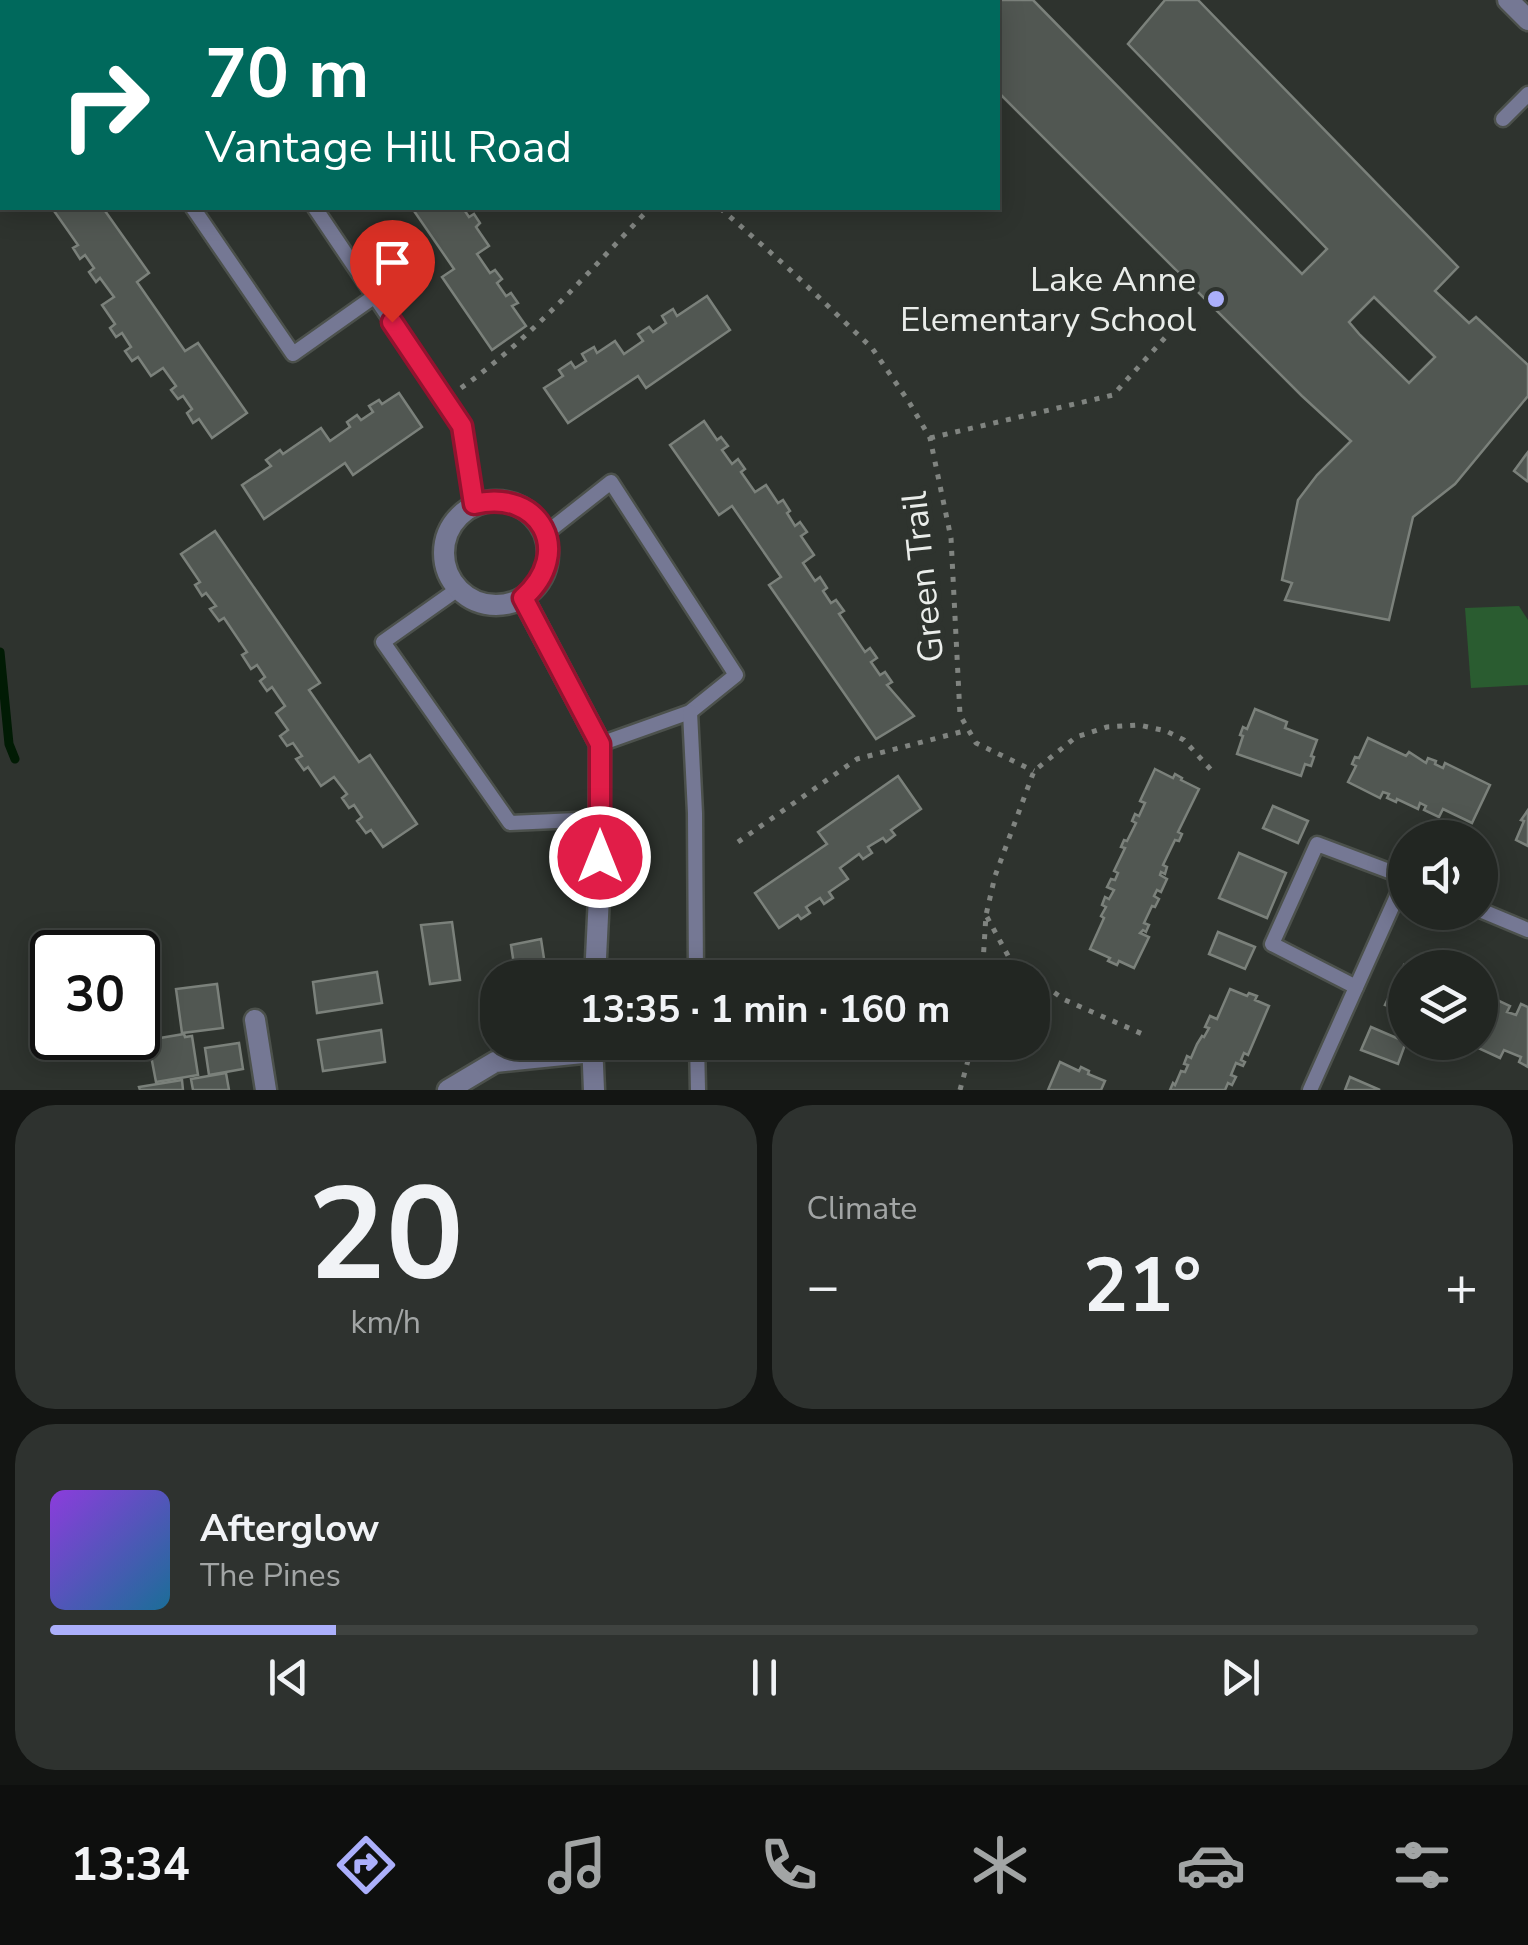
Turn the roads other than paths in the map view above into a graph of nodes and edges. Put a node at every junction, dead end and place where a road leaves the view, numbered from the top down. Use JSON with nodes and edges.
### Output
{"nodes":[{"id":1,"x":1508,"y":0,"type":"edge"},
{"id":2,"x":1528,"y":20,"type":"edge"},
{"id":3,"x":1528,"y":94,"type":"edge"},
{"id":4,"x":1503,"y":119,"type":"dead end"},
{"id":5,"x":194,"y":210,"type":"edge"},
{"id":6,"x":317,"y":210,"type":"edge"},
{"id":7,"x":375,"y":296,"type":"junction"},
{"id":8,"x":474,"y":504,"type":"junction"},
{"id":9,"x":545,"y":534,"type":"junction"},
{"id":10,"x":458,"y":589,"type":"junction"},
{"id":11,"x":523,"y":598,"type":"junction"},
{"id":12,"x":690,"y":712,"type":"junction"},
{"id":13,"x":600,"y":744,"type":"junction"},
{"id":14,"x":600,"y":819,"type":"junction"},
{"id":15,"x":1388,"y":871,"type":"edge"},
{"id":16,"x":1388,"y":915,"type":"edge"},
{"id":17,"x":1498,"y":918,"type":"edge"},
{"id":18,"x":1528,"y":930,"type":"edge"},
{"id":19,"x":596,"y":960,"type":"edge"},
{"id":20,"x":696,"y":960,"type":"edge"},
{"id":21,"x":1356,"y":986,"type":"junction"},
{"id":22,"x":255,"y":1020,"type":"dead end"},
{"id":23,"x":508,"y":1060,"type":"edge"},
{"id":24,"x":593,"y":1060,"type":"edge"},
{"id":25,"x":697,"y":1060,"type":"edge"},
{"id":26,"x":266,"y":1090,"type":"edge"},
{"id":27,"x":448,"y":1090,"type":"edge"},
{"id":28,"x":594,"y":1090,"type":"edge"},
{"id":29,"x":698,"y":1090,"type":"edge"},
{"id":30,"x":1310,"y":1090,"type":"edge"}],
"edges":[{"from":1,"to":2,"type":"street"},
{"from":3,"to":4,"type":"lane"},
{"from":5,"to":7,"type":"lane"},
{"from":6,"to":7,"type":"lane"},
{"from":7,"to":8,"type":"lane"},
{"from":8,"to":9,"type":"street"},
{"from":8,"to":10,"type":"street"},
{"from":9,"to":11,"type":"street"},
{"from":9,"to":12,"type":"lane"},
{"from":10,"to":11,"type":"street"},
{"from":10,"to":14,"type":"lane"},
{"from":11,"to":13,"type":"street"},
{"from":12,"to":13,"type":"lane"},
{"from":12,"to":20,"type":"lane"},
{"from":13,"to":14,"type":"street"},
{"from":14,"to":19,"type":"street"},
{"from":15,"to":21,"type":"lane"},
{"from":16,"to":21,"type":"lane"},
{"from":17,"to":18,"type":"lane"},
{"from":21,"to":30,"type":"lane"},
{"from":22,"to":26,"type":"street"},
{"from":23,"to":27,"type":"street"},
{"from":24,"to":28,"type":"street"},
{"from":25,"to":29,"type":"lane"}]}
